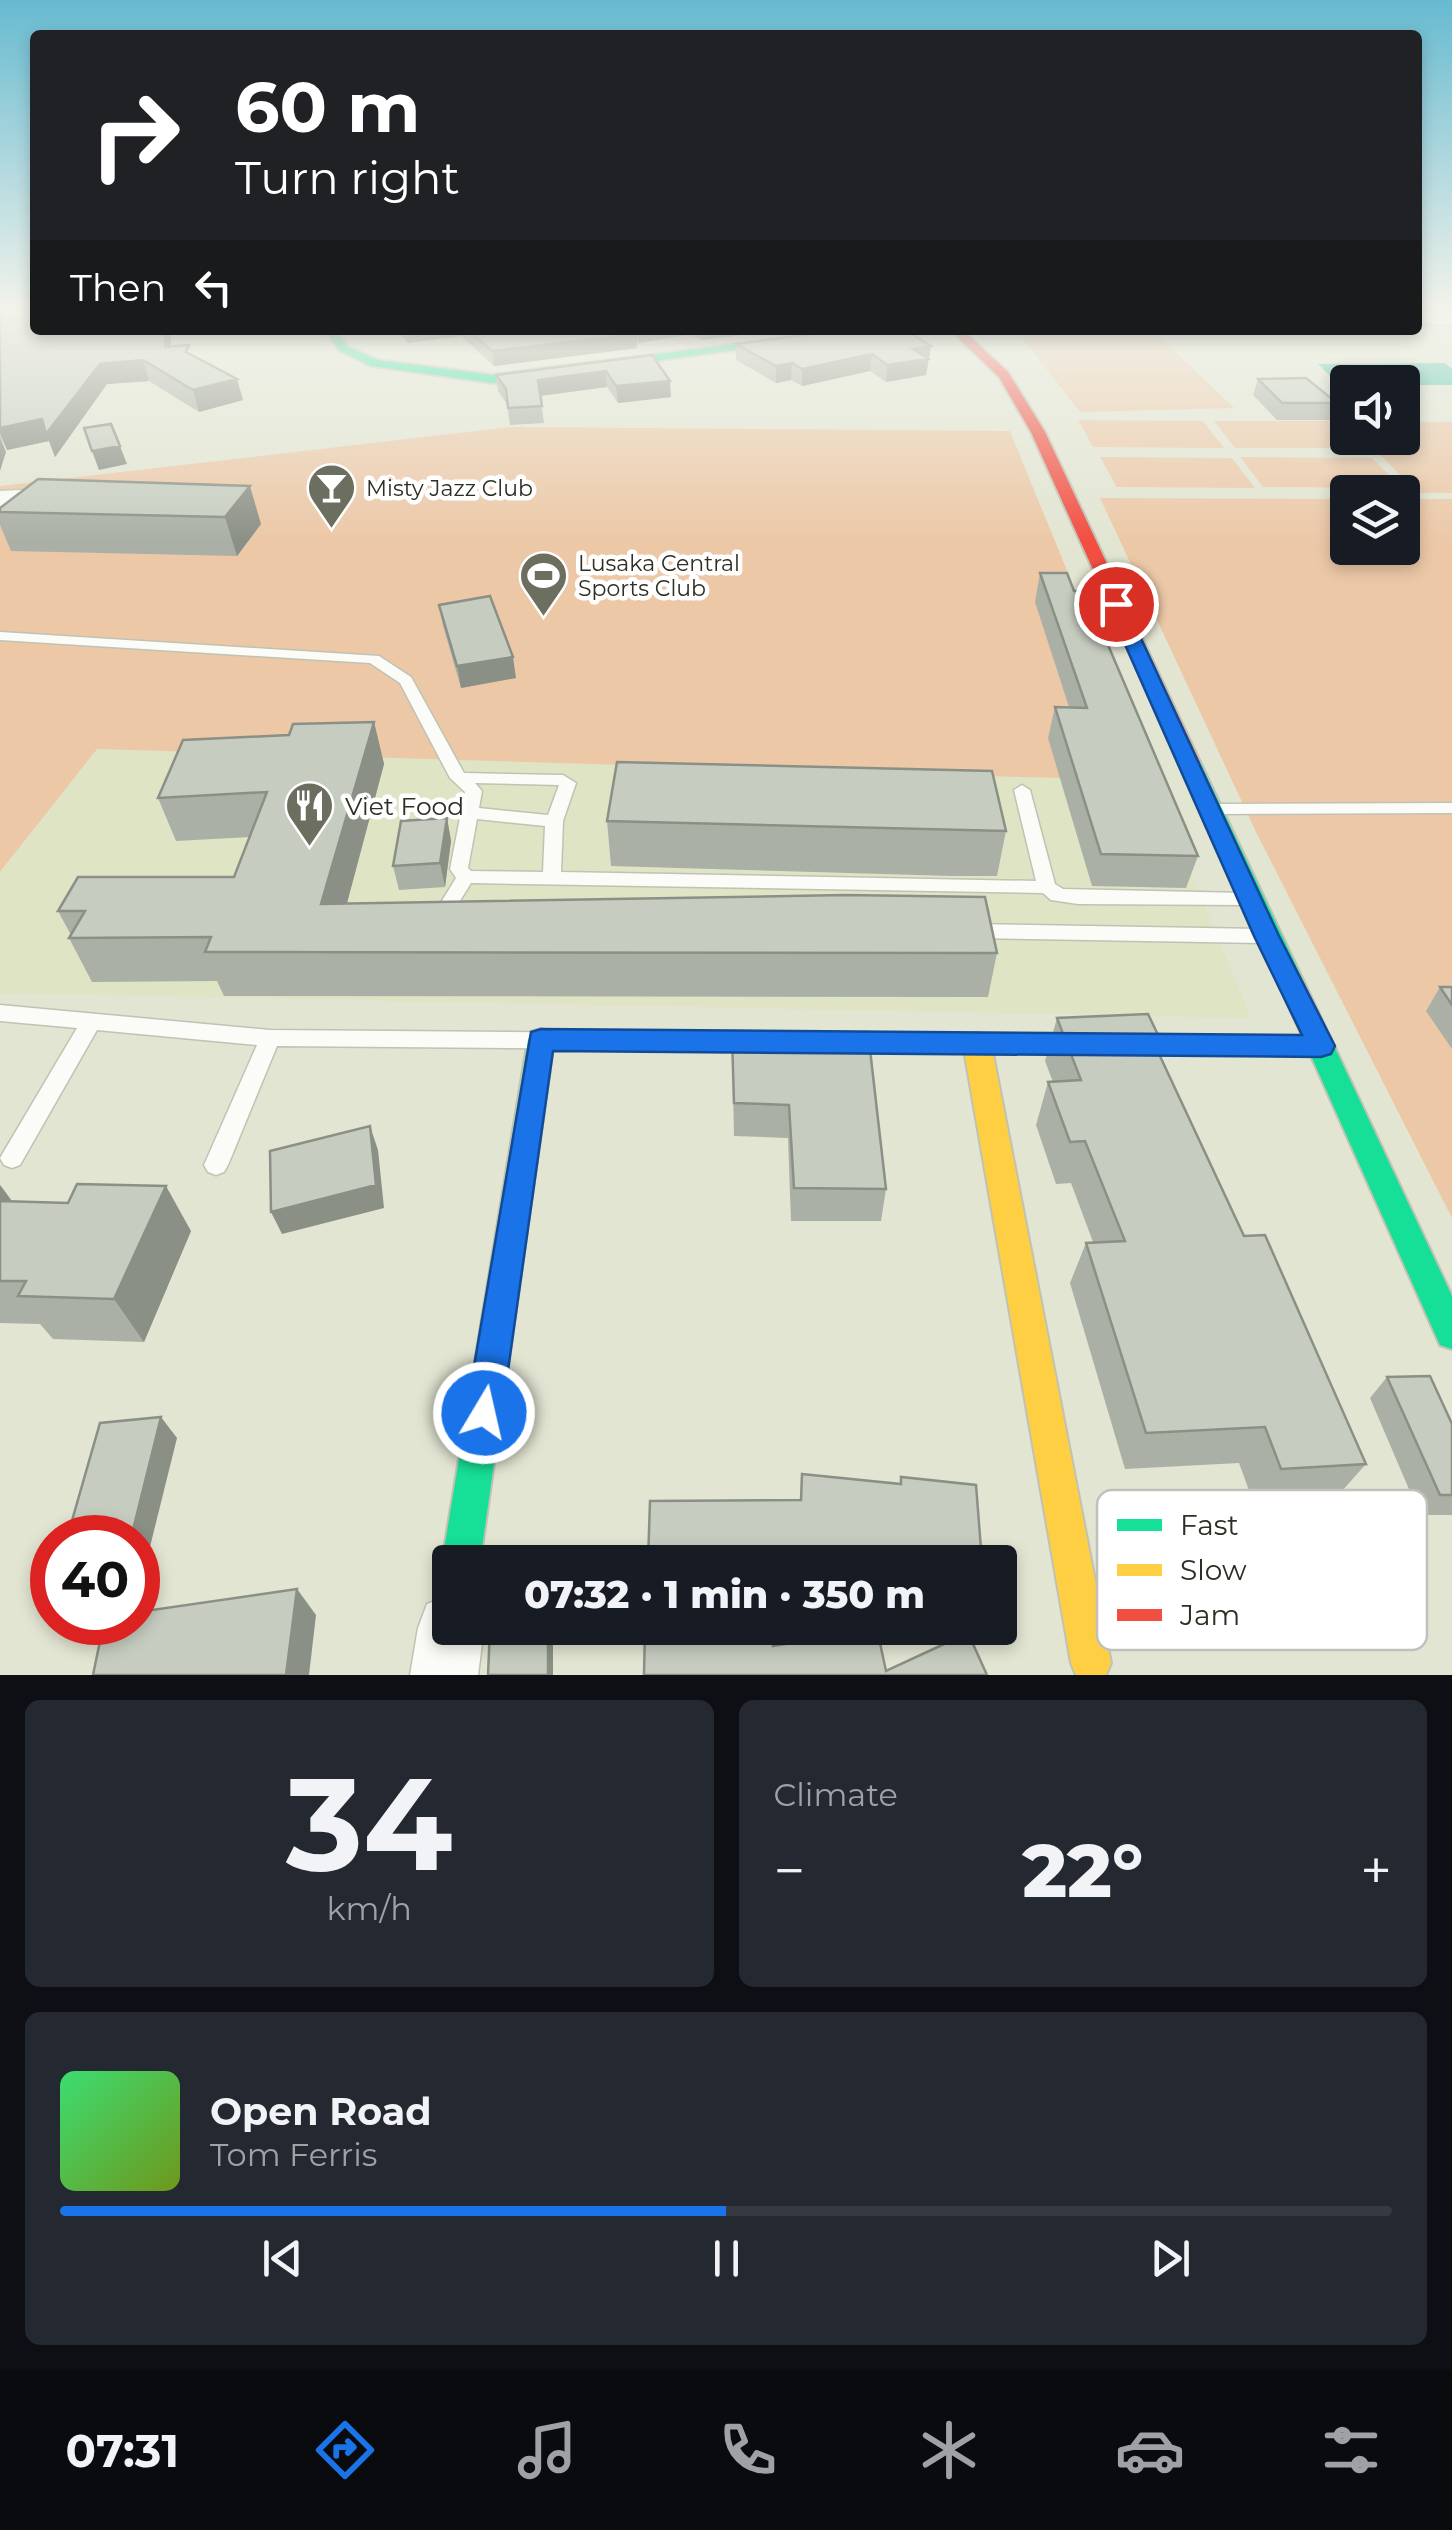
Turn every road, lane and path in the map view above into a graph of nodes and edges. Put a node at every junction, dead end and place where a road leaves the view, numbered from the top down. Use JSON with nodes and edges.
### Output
{"nodes":[{"id":1,"x":1010,"y":385,"type":"edge"},
{"id":2,"x":79,"y":494,"type":"edge"},
{"id":3,"x":0,"y":499,"type":"edge"},
{"id":4,"x":0,"y":636,"type":"edge"},
{"id":5,"x":458,"y":778,"type":"junction"},
{"id":6,"x":1022,"y":790,"type":"dead end"},
{"id":7,"x":1452,"y":808,"type":"edge"},
{"id":8,"x":1210,"y":809,"type":"junction"},
{"id":9,"x":470,"y":813,"type":"junction"},
{"id":10,"x":554,"y":821,"type":"junction"},
{"id":11,"x":466,"y":877,"type":"junction"},
{"id":12,"x":552,"y":878,"type":"junction"},
{"id":13,"x":1047,"y":886,"type":"junction"},
{"id":14,"x":1249,"y":898,"type":"junction"},
{"id":15,"x":480,"y":920,"type":"edge"},
{"id":16,"x":949,"y":930,"type":"edge"},
{"id":17,"x":1266,"y":936,"type":"junction"},
{"id":18,"x":0,"y":1013,"type":"edge"},
{"id":19,"x":92,"y":1021,"type":"junction"},
{"id":20,"x":270,"y":1038,"type":"junction"},
{"id":21,"x":541,"y":1040,"type":"junction"},
{"id":22,"x":779,"y":1042,"type":"edge"},
{"id":23,"x":819,"y":1042,"type":"edge"},
{"id":24,"x":978,"y":1044,"type":"junction"},
{"id":25,"x":1321,"y":1046,"type":"junction"},
{"id":26,"x":12,"y":1158,"type":"dead end"},
{"id":27,"x":216,"y":1165,"type":"dead end"},
{"id":28,"x":1452,"y":1334,"type":"edge"},
{"id":29,"x":464,"y":1545,"type":"edge"},
{"id":30,"x":448,"y":1645,"type":"edge"},
{"id":31,"x":1091,"y":1663,"type":"dead end"},
{"id":32,"x":444,"y":1675,"type":"edge"}],
"edges":[{"from":1,"to":8,"type":"street"},
{"from":2,"to":3,"type":"street"},
{"from":4,"to":5,"type":"lane"},
{"from":5,"to":9,"type":"lane"},
{"from":5,"to":10,"type":"lane"},
{"from":6,"to":13,"type":"lane"},
{"from":7,"to":8,"type":"lane"},
{"from":8,"to":14,"type":"street"},
{"from":9,"to":10,"type":"lane"},
{"from":9,"to":11,"type":"lane"},
{"from":10,"to":12,"type":"lane"},
{"from":11,"to":12,"type":"lane"},
{"from":11,"to":15,"type":"lane"},
{"from":12,"to":13,"type":"lane"},
{"from":13,"to":14,"type":"lane"},
{"from":14,"to":17,"type":"street"},
{"from":16,"to":17,"type":"lane"},
{"from":17,"to":25,"type":"street"},
{"from":18,"to":19,"type":"lane"},
{"from":19,"to":20,"type":"lane"},
{"from":19,"to":26,"type":"lane"},
{"from":20,"to":21,"type":"lane"},
{"from":20,"to":27,"type":"lane"},
{"from":21,"to":22,"type":"lane"},
{"from":21,"to":29,"type":"street"},
{"from":23,"to":24,"type":"lane"},
{"from":24,"to":25,"type":"lane"},
{"from":24,"to":31,"type":"street"},
{"from":25,"to":28,"type":"street"},
{"from":30,"to":32,"type":"street"}]}
